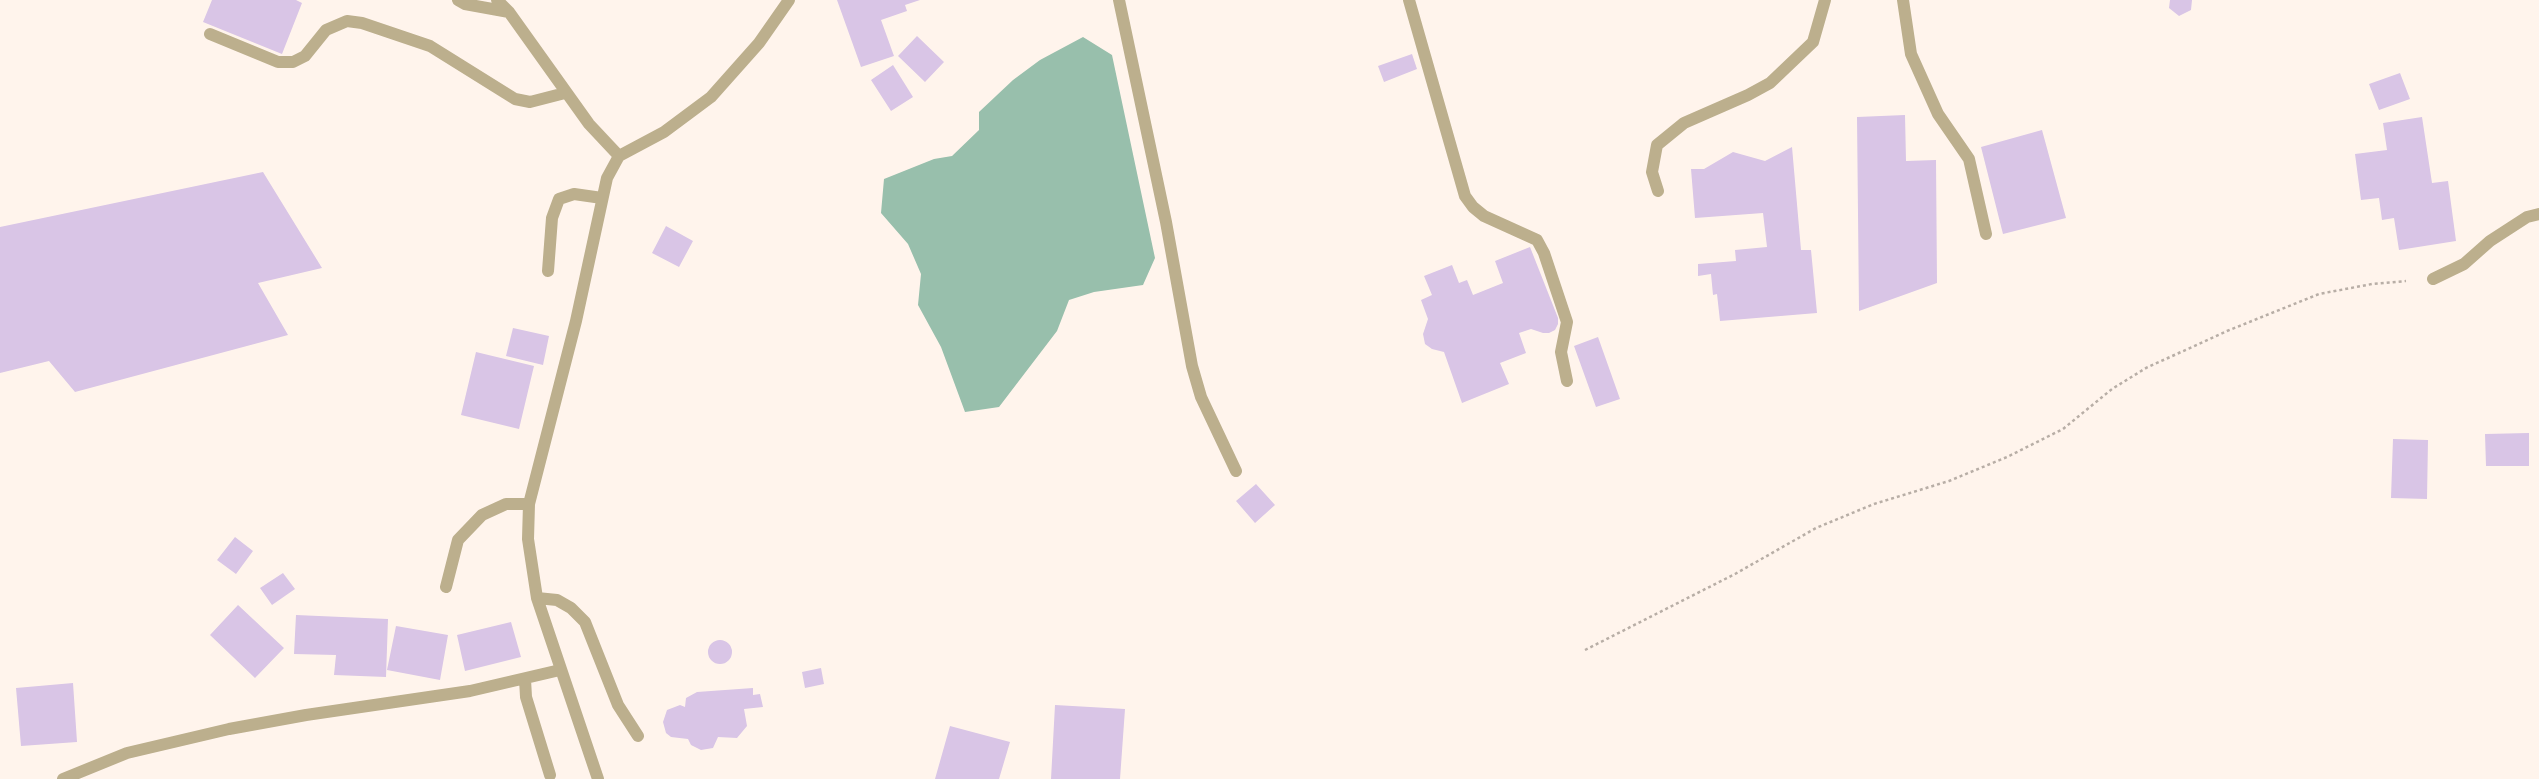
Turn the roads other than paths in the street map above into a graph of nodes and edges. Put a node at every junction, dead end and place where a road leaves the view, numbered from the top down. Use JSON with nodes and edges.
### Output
{"nodes":[{"id":1,"x":458,"y":0,"type":"edge"},
{"id":2,"x":496,"y":0,"type":"edge"},
{"id":3,"x":789,"y":0,"type":"edge"},
{"id":4,"x":1119,"y":0,"type":"edge"},
{"id":5,"x":1409,"y":0,"type":"edge"},
{"id":6,"x":1826,"y":0,"type":"edge"},
{"id":7,"x":1903,"y":0,"type":"edge"},
{"id":8,"x":509,"y":12,"type":"junction"},
{"id":9,"x":210,"y":34,"type":"dead end"},
{"id":10,"x":565,"y":93,"type":"junction"},
{"id":11,"x":619,"y":156,"type":"junction"},
{"id":12,"x":1658,"y":191,"type":"dead end"},
{"id":13,"x":602,"y":198,"type":"junction"},
{"id":14,"x":2539,"y":214,"type":"edge"},
{"id":15,"x":1986,"y":234,"type":"dead end"},
{"id":16,"x":548,"y":271,"type":"dead end"},
{"id":17,"x":2433,"y":279,"type":"road end"},
{"id":18,"x":1567,"y":381,"type":"dead end"},
{"id":19,"x":1236,"y":471,"type":"dead end"},
{"id":20,"x":529,"y":504,"type":"junction"},
{"id":21,"x":446,"y":587,"type":"dead end"},
{"id":22,"x":537,"y":598,"type":"junction"},
{"id":23,"x":560,"y":670,"type":"junction"},
{"id":24,"x":525,"y":679,"type":"junction"},
{"id":25,"x":638,"y":736,"type":"dead end"},
{"id":26,"x":550,"y":775,"type":"dead end"},
{"id":27,"x":63,"y":779,"type":"edge"},
{"id":28,"x":598,"y":779,"type":"edge"}],
"edges":[{"from":1,"to":8,"type":"street"},
{"from":2,"to":8,"type":"street"},
{"from":3,"to":11,"type":"street"},
{"from":4,"to":19,"type":"street"},
{"from":5,"to":18,"type":"street"},
{"from":6,"to":12,"type":"street"},
{"from":7,"to":15,"type":"street"},
{"from":8,"to":10,"type":"street"},
{"from":9,"to":10,"type":"street"},
{"from":10,"to":11,"type":"street"},
{"from":11,"to":13,"type":"street"},
{"from":13,"to":16,"type":"street"},
{"from":13,"to":20,"type":"street"},
{"from":14,"to":17,"type":"street"},
{"from":20,"to":21,"type":"street"},
{"from":20,"to":22,"type":"street"},
{"from":22,"to":23,"type":"street"},
{"from":22,"to":25,"type":"street"},
{"from":23,"to":24,"type":"street"},
{"from":23,"to":28,"type":"street"},
{"from":24,"to":26,"type":"street"},
{"from":24,"to":27,"type":"street"}]}
